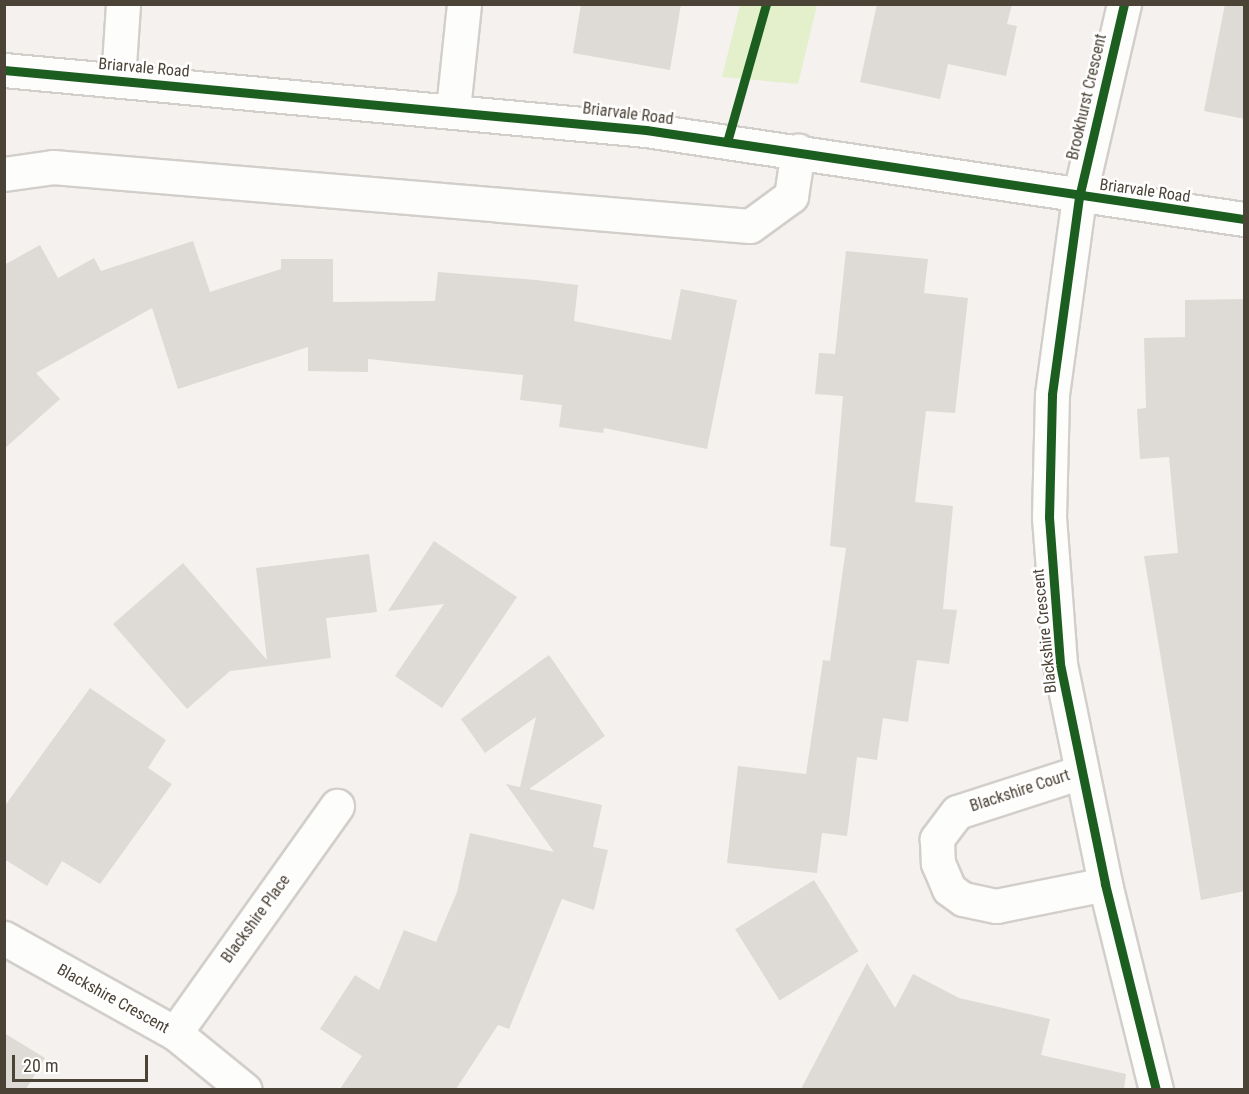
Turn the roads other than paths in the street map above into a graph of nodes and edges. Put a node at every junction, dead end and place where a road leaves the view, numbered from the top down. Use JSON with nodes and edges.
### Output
{"nodes":[{"id":1,"x":123,"y":4,"type":"edge"},
{"id":2,"x":464,"y":4,"type":"edge"},
{"id":3,"x":1124,"y":4,"type":"edge"},
{"id":4,"x":4,"y":70,"type":"edge"},
{"id":5,"x":118,"y":80,"type":"junction"},
{"id":6,"x":453,"y":109,"type":"junction"},
{"id":7,"x":798,"y":151,"type":"junction"},
{"id":8,"x":4,"y":174,"type":"edge"},
{"id":9,"x":1078,"y":197,"type":"junction"},
{"id":10,"x":1245,"y":219,"type":"edge"},
{"id":11,"x":1081,"y":772,"type":"junction"},
{"id":12,"x":337,"y":806,"type":"dead end"},
{"id":13,"x":1105,"y":884,"type":"junction"},
{"id":14,"x":4,"y":938,"type":"edge"},
{"id":15,"x":175,"y":1033,"type":"junction"},
{"id":16,"x":245,"y":1089,"type":"edge"},
{"id":17,"x":1156,"y":1089,"type":"edge"}],
"edges":[{"from":1,"to":5,"type":"street"},
{"from":2,"to":6,"type":"street"},
{"from":3,"to":9,"type":"street","name":"Brookhurst Crescent"},
{"from":4,"to":5,"type":"street","name":"Briarvale Road"},
{"from":5,"to":6,"type":"street","name":"Briarvale Road"},
{"from":6,"to":7,"type":"street","name":"Briarvale Road"},
{"from":7,"to":8,"type":"street"},
{"from":7,"to":9,"type":"street","name":"Briarvale Road"},
{"from":9,"to":10,"type":"street","name":"Briarvale Road"},
{"from":9,"to":11,"type":"street","name":"Blackshire Crescent"},
{"from":11,"to":13,"type":"street","name":"Blackshire Crescent"},
{"from":11,"to":13,"type":"street","name":"Blackshire Court"},
{"from":12,"to":15,"type":"street","name":"Blackshire Place"},
{"from":13,"to":17,"type":"street","name":"Blackshire Crescent"},
{"from":14,"to":15,"type":"street","name":"Blackshire Crescent"},
{"from":15,"to":16,"type":"street","name":"Blackshire Crescent"}]}
